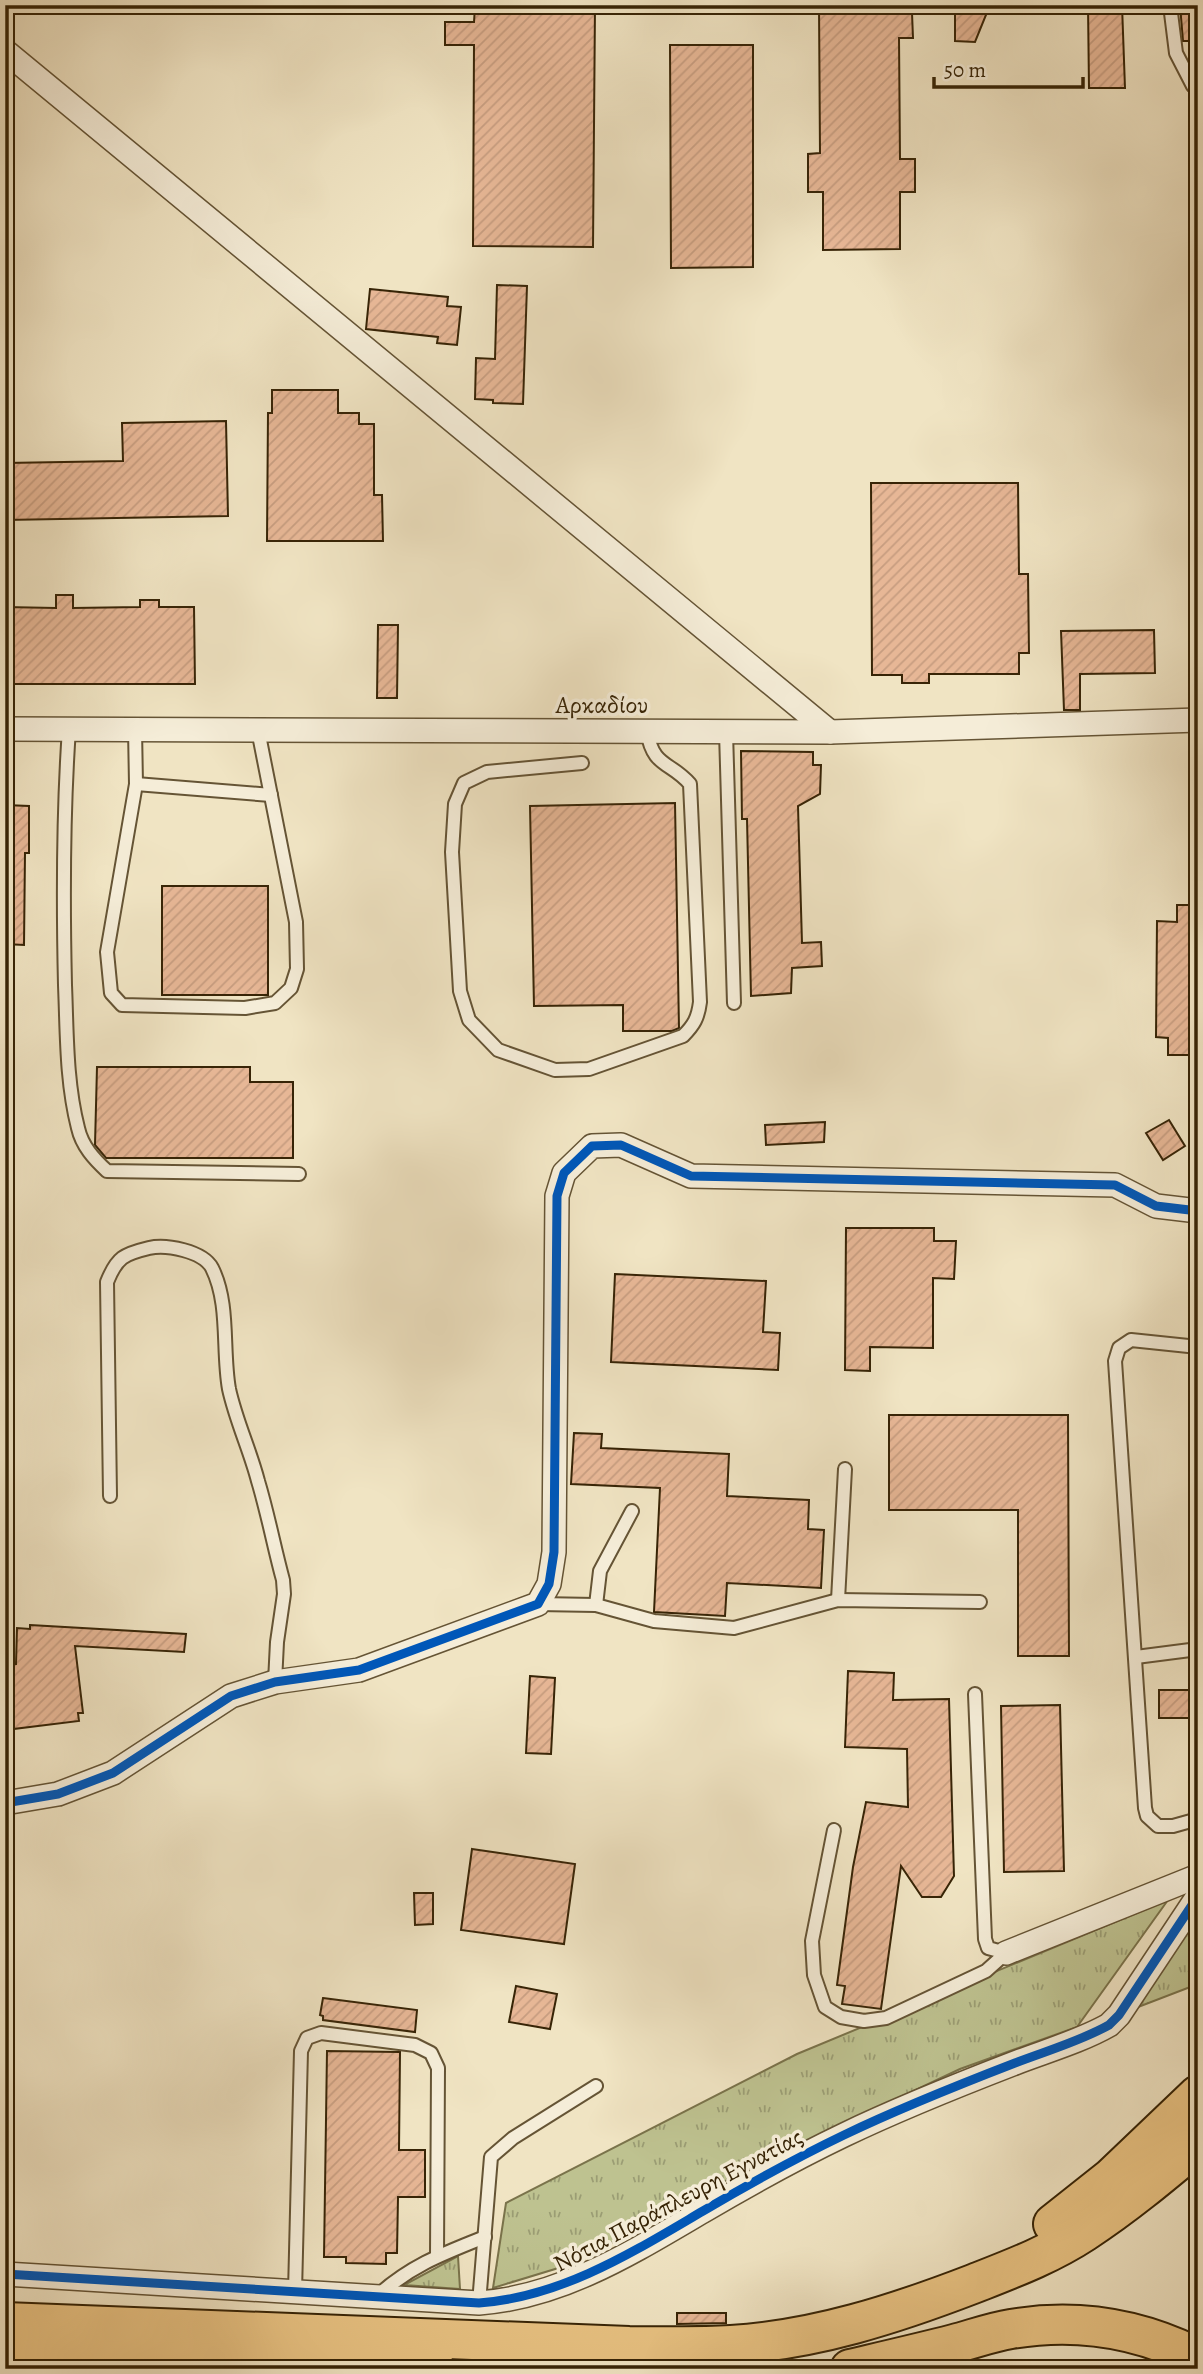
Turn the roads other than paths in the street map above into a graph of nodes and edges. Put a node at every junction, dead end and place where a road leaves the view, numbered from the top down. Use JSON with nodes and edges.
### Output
{"nodes":[{"id":1,"x":1170,"y":5,"type":"edge"},
{"id":2,"x":5,"y":51,"type":"edge"},
{"id":3,"x":1198,"y":89,"type":"edge"},
{"id":4,"x":1198,"y":720,"type":"edge"},
{"id":5,"x":5,"y":729,"type":"edge"},
{"id":6,"x":69,"y":729,"type":"junction"},
{"id":7,"x":135,"y":729,"type":"junction"},
{"id":8,"x":258,"y":730,"type":"junction"},
{"id":9,"x":647,"y":732,"type":"junction"},
{"id":10,"x":726,"y":732,"type":"junction"},
{"id":11,"x":830,"y":732,"type":"junction"},
{"id":12,"x":582,"y":763,"type":"dead end"},
{"id":13,"x":136,"y":784,"type":"junction"},
{"id":14,"x":271,"y":795,"type":"junction"},
{"id":15,"x":734,"y":1003,"type":"dead end"},
{"id":16,"x":299,"y":1174,"type":"dead end"},
{"id":17,"x":1198,"y":1211,"type":"edge"},
{"id":18,"x":1198,"y":1347,"type":"edge"},
{"id":19,"x":845,"y":1469,"type":"dead end"},
{"id":20,"x":110,"y":1496,"type":"dead end"},
{"id":21,"x":632,"y":1511,"type":"dead end"},
{"id":22,"x":838,"y":1600,"type":"junction"},
{"id":23,"x":981,"y":1602,"type":"dead end"},
{"id":24,"x":538,"y":1604,"type":"junction"},
{"id":25,"x":596,"y":1605,"type":"junction"},
{"id":26,"x":1198,"y":1649,"type":"edge"},
{"id":27,"x":1136,"y":1657,"type":"junction"},
{"id":28,"x":1198,"y":1657,"type":"edge"},
{"id":29,"x":275,"y":1682,"type":"junction"},
{"id":30,"x":975,"y":1694,"type":"dead end"},
{"id":31,"x":5,"y":1803,"type":"edge"},
{"id":32,"x":1198,"y":1819,"type":"edge"},
{"id":33,"x":834,"y":1830,"type":"dead end"},
{"id":34,"x":1198,"y":1876,"type":"edge"},
{"id":35,"x":1198,"y":1896,"type":"edge"},
{"id":36,"x":1006,"y":1953,"type":"junction"},
{"id":37,"x":596,"y":2086,"type":"dead end"},
{"id":38,"x":1198,"y":2095,"type":"edge"},
{"id":39,"x":1198,"y":2144,"type":"edge"},
{"id":40,"x":485,"y":2237,"type":"junction"},
{"id":41,"x":438,"y":2255,"type":"junction"},
{"id":42,"x":5,"y":2274,"type":"edge"},
{"id":43,"x":295,"y":2292,"type":"junction"},
{"id":44,"x":953,"y":2292,"type":"junction"},
{"id":45,"x":375,"y":2297,"type":"junction"},
{"id":46,"x":480,"y":2303,"type":"junction"},
{"id":47,"x":5,"y":2322,"type":"edge"},
{"id":48,"x":1198,"y":2358,"type":"edge"},
{"id":49,"x":5,"y":2359,"type":"edge"},
{"id":50,"x":373,"y":2367,"type":"edge"},
{"id":51,"x":436,"y":2369,"type":"edge"},
{"id":52,"x":849,"y":2369,"type":"edge"}],
"edges":[{"from":1,"to":3,"type":"lane"},
{"from":2,"to":11,"type":"street"},
{"from":4,"to":11,"type":"street","name":"Αρκαδίου"},
{"from":5,"to":6,"type":"street","name":"Αρκαδίου"},
{"from":6,"to":7,"type":"street","name":"Αρκαδίου"},
{"from":6,"to":16,"type":"lane"},
{"from":7,"to":8,"type":"street","name":"Αρκαδίου"},
{"from":7,"to":13,"type":"lane"},
{"from":8,"to":9,"type":"street","name":"Αρκαδίου"},
{"from":8,"to":14,"type":"lane"},
{"from":9,"to":10,"type":"street","name":"Αρκαδίου"},
{"from":9,"to":12,"type":"lane"},
{"from":10,"to":11,"type":"street","name":"Αρκαδίου"},
{"from":10,"to":15,"type":"lane"},
{"from":13,"to":14,"type":"lane"},
{"from":13,"to":14,"type":"lane"},
{"from":17,"to":24,"type":"street"},
{"from":18,"to":27,"type":"lane"},
{"from":19,"to":22,"type":"lane"},
{"from":20,"to":29,"type":"lane"},
{"from":21,"to":25,"type":"lane"},
{"from":22,"to":23,"type":"lane"},
{"from":22,"to":25,"type":"lane"},
{"from":24,"to":25,"type":"lane"},
{"from":24,"to":29,"type":"street"},
{"from":26,"to":27,"type":"lane"},
{"from":26,"to":28,"type":"lane"},
{"from":27,"to":32,"type":"lane"},
{"from":29,"to":31,"type":"street"},
{"from":30,"to":36,"type":"lane"},
{"from":33,"to":36,"type":"lane"},
{"from":34,"to":36,"type":"street"},
{"from":35,"to":46,"type":"street","name":"Νότια Παράπλευρη Εγνατίας"},
{"from":37,"to":40,"type":"lane"},
{"from":38,"to":44,"type":"highway"},
{"from":39,"to":44,"type":"highway"},
{"from":40,"to":41,"type":"lane"},
{"from":40,"to":46,"type":"lane"},
{"from":41,"to":43,"type":"lane"},
{"from":41,"to":45,"type":"lane"},
{"from":42,"to":43,"type":"street","name":"Νότια Παράπλευρη Εγνατίας"},
{"from":43,"to":45,"type":"street","name":"Νότια Παράπλευρη Εγνατίας"},
{"from":44,"to":47,"type":"highway"},
{"from":45,"to":46,"type":"street","name":"Νότια Παράπλευρη Εγνατίας"},
{"from":48,"to":52,"type":"highway"},
{"from":49,"to":50,"type":"highway"},
{"from":50,"to":51,"type":"highway"}]}
